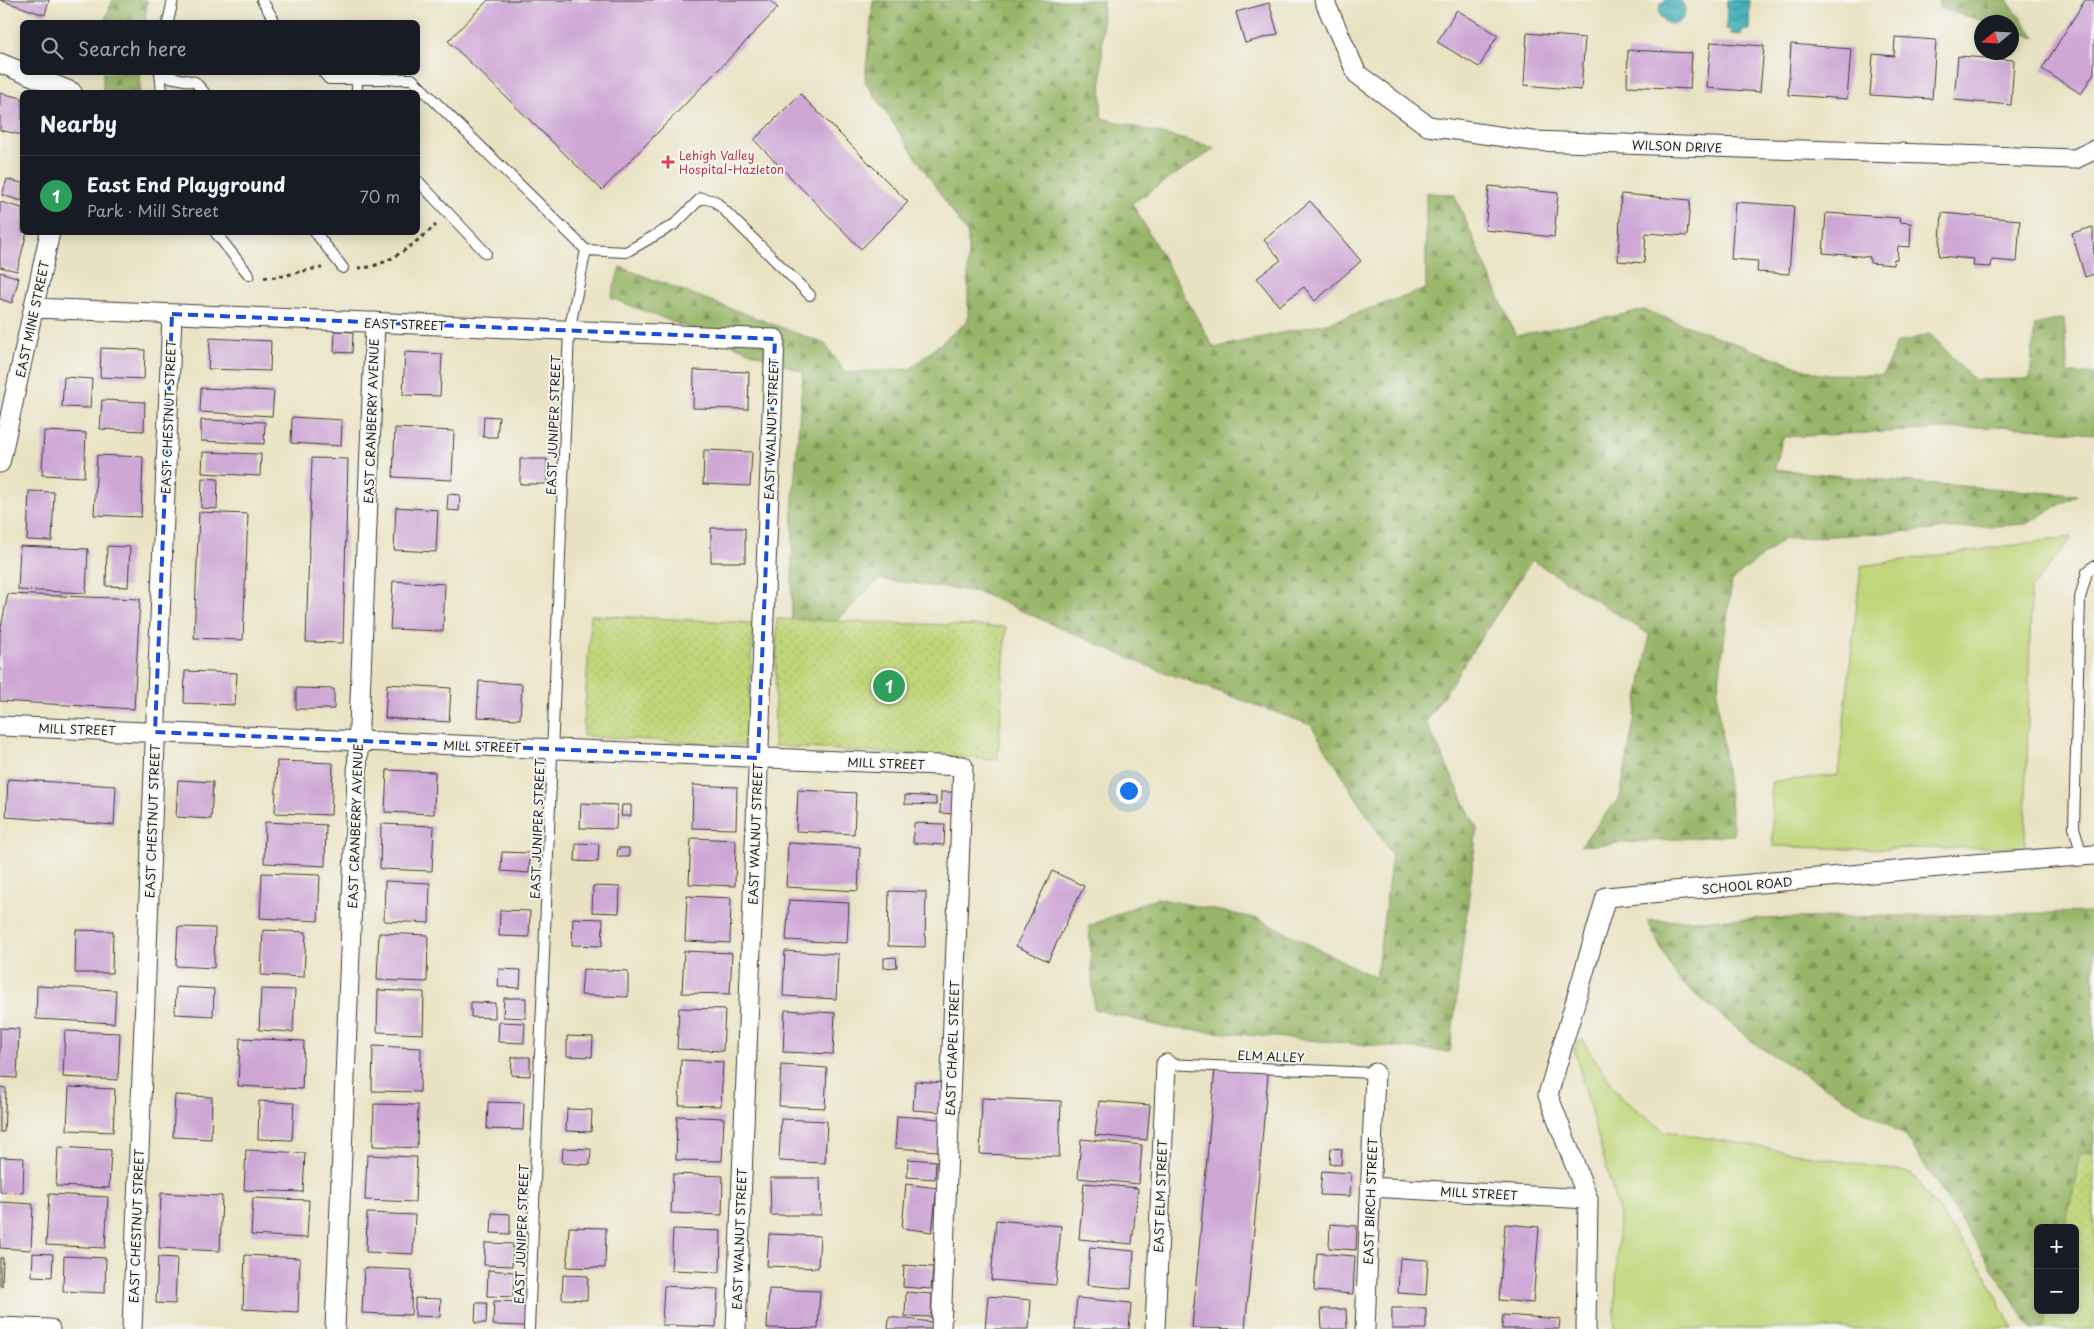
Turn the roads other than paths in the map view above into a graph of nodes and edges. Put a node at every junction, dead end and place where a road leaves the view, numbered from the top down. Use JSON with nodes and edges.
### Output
{"nodes":[{"id":1,"x":173,"y":0,"type":"edge"},
{"id":2,"x":262,"y":0,"type":"edge"},
{"id":3,"x":1324,"y":0,"type":"edge"},
{"id":4,"x":168,"y":20,"type":"edge"},
{"id":5,"x":274,"y":20,"type":"edge"},
{"id":6,"x":0,"y":63,"type":"edge"},
{"id":7,"x":20,"y":71,"type":"edge"},
{"id":8,"x":30,"y":75,"type":"edge"},
{"id":9,"x":160,"y":75,"type":"edge"},
{"id":10,"x":164,"y":75,"type":"edge"},
{"id":11,"x":326,"y":75,"type":"edge"},
{"id":12,"x":358,"y":77,"type":"junction"},
{"id":13,"x":67,"y":90,"type":"edge"},
{"id":14,"x":162,"y":90,"type":"edge"},
{"id":15,"x":202,"y":90,"type":"edge"},
{"id":16,"x":357,"y":90,"type":"edge"},
{"id":17,"x":2094,"y":150,"type":"edge"},
{"id":18,"x":420,"y":183,"type":"edge"},
{"id":19,"x":49,"y":235,"type":"edge"},
{"id":20,"x":218,"y":235,"type":"edge"},
{"id":21,"x":317,"y":235,"type":"edge"},
{"id":22,"x":586,"y":250,"type":"junction"},
{"id":23,"x":486,"y":253,"type":"dead end"},
{"id":24,"x":343,"y":268,"type":"dead end"},
{"id":25,"x":249,"y":275,"type":"dead end"},
{"id":26,"x":810,"y":294,"type":"dead end"},
{"id":27,"x":34,"y":308,"type":"junction"},
{"id":28,"x":172,"y":314,"type":"junction"},
{"id":29,"x":375,"y":322,"type":"junction"},
{"id":30,"x":569,"y":331,"type":"junction"},
{"id":31,"x":775,"y":339,"type":"joint"},
{"id":32,"x":0,"y":463,"type":"edge"},
{"id":33,"x":2094,"y":566,"type":"edge"},
{"id":34,"x":0,"y":726,"type":"edge"},
{"id":35,"x":155,"y":732,"type":"junction"},
{"id":36,"x":359,"y":741,"type":"junction"},
{"id":37,"x":552,"y":749,"type":"junction"},
{"id":38,"x":758,"y":758,"type":"junction"},
{"id":39,"x":963,"y":766,"type":"joint"},
{"id":40,"x":2088,"y":856,"type":"edge"},
{"id":41,"x":1166,"y":1064,"type":"joint"},
{"id":42,"x":1375,"y":1073,"type":"joint"},
{"id":43,"x":1370,"y":1187,"type":"junction"},
{"id":44,"x":1588,"y":1199,"type":"junction"},
{"id":45,"x":0,"y":1327,"type":"edge"},
{"id":46,"x":50,"y":1329,"type":"edge"},
{"id":47,"x":132,"y":1329,"type":"edge"},
{"id":48,"x":335,"y":1329,"type":"edge"},
{"id":49,"x":529,"y":1329,"type":"edge"},
{"id":50,"x":736,"y":1329,"type":"edge"},
{"id":51,"x":941,"y":1329,"type":"edge"},
{"id":52,"x":1155,"y":1329,"type":"edge"},
{"id":53,"x":1365,"y":1329,"type":"edge"},
{"id":54,"x":1586,"y":1329,"type":"edge"}],
"edges":[{"from":1,"to":4,"type":"lane"},
{"from":2,"to":5,"type":"lane"},
{"from":3,"to":17,"type":"street","name":"WILSON DRIVE"},
{"from":6,"to":7,"type":"street"},
{"from":8,"to":13,"type":"street"},
{"from":9,"to":14,"type":"lane"},
{"from":10,"to":15,"type":"lane"},
{"from":11,"to":12,"type":"lane"},
{"from":12,"to":16,"type":"lane"},
{"from":12,"to":22,"type":"lane"},
{"from":18,"to":23,"type":"lane"},
{"from":19,"to":27,"type":"street","name":"EAST MINE STREET"},
{"from":20,"to":25,"type":"lane"},
{"from":21,"to":24,"type":"lane"},
{"from":22,"to":26,"type":"lane"},
{"from":22,"to":30,"type":"lane","name":"EAST JUNIPER STREET"},
{"from":27,"to":28,"type":"street","name":"EAST STREET"},
{"from":27,"to":32,"type":"street","name":"EAST MINE STREET"},
{"from":28,"to":29,"type":"street","name":"EAST STREET"},
{"from":28,"to":35,"type":"street","name":"EAST CHESTNUT STREET"},
{"from":29,"to":30,"type":"street","name":"EAST STREET"},
{"from":29,"to":36,"type":"street","name":"EAST CRANBERRY AVENUE"},
{"from":30,"to":31,"type":"street","name":"EAST STREET"},
{"from":30,"to":37,"type":"lane","name":"EAST JUNIPER STREET"},
{"from":31,"to":38,"type":"street","name":"EAST WALNUT STREET"},
{"from":33,"to":40,"type":"lane"},
{"from":34,"to":35,"type":"street","name":"MILL STREET"},
{"from":35,"to":36,"type":"street","name":"MILL STREET"},
{"from":35,"to":47,"type":"street","name":"EAST CHESTNUT STREET"},
{"from":36,"to":37,"type":"street","name":"MILL STREET"},
{"from":36,"to":48,"type":"street","name":"EAST CRANBERRY AVENUE"},
{"from":37,"to":38,"type":"street","name":"MILL STREET"},
{"from":37,"to":49,"type":"lane","name":"EAST JUNIPER STREET"},
{"from":38,"to":39,"type":"street","name":"MILL STREET"},
{"from":38,"to":50,"type":"street","name":"EAST WALNUT STREET"},
{"from":39,"to":51,"type":"street","name":"EAST CHAPEL STREET"},
{"from":40,"to":44,"type":"street","name":"SCHOOL ROAD"},
{"from":41,"to":42,"type":"lane","name":"ELM ALLEY"},
{"from":41,"to":52,"type":"street","name":"EAST ELM STREET"},
{"from":42,"to":43,"type":"street","name":"EAST BIRCH STREET"},
{"from":43,"to":44,"type":"street","name":"MILL STREET"},
{"from":43,"to":53,"type":"street","name":"EAST BIRCH STREET"},
{"from":44,"to":54,"type":"street"},
{"from":45,"to":46,"type":"street"}]}
